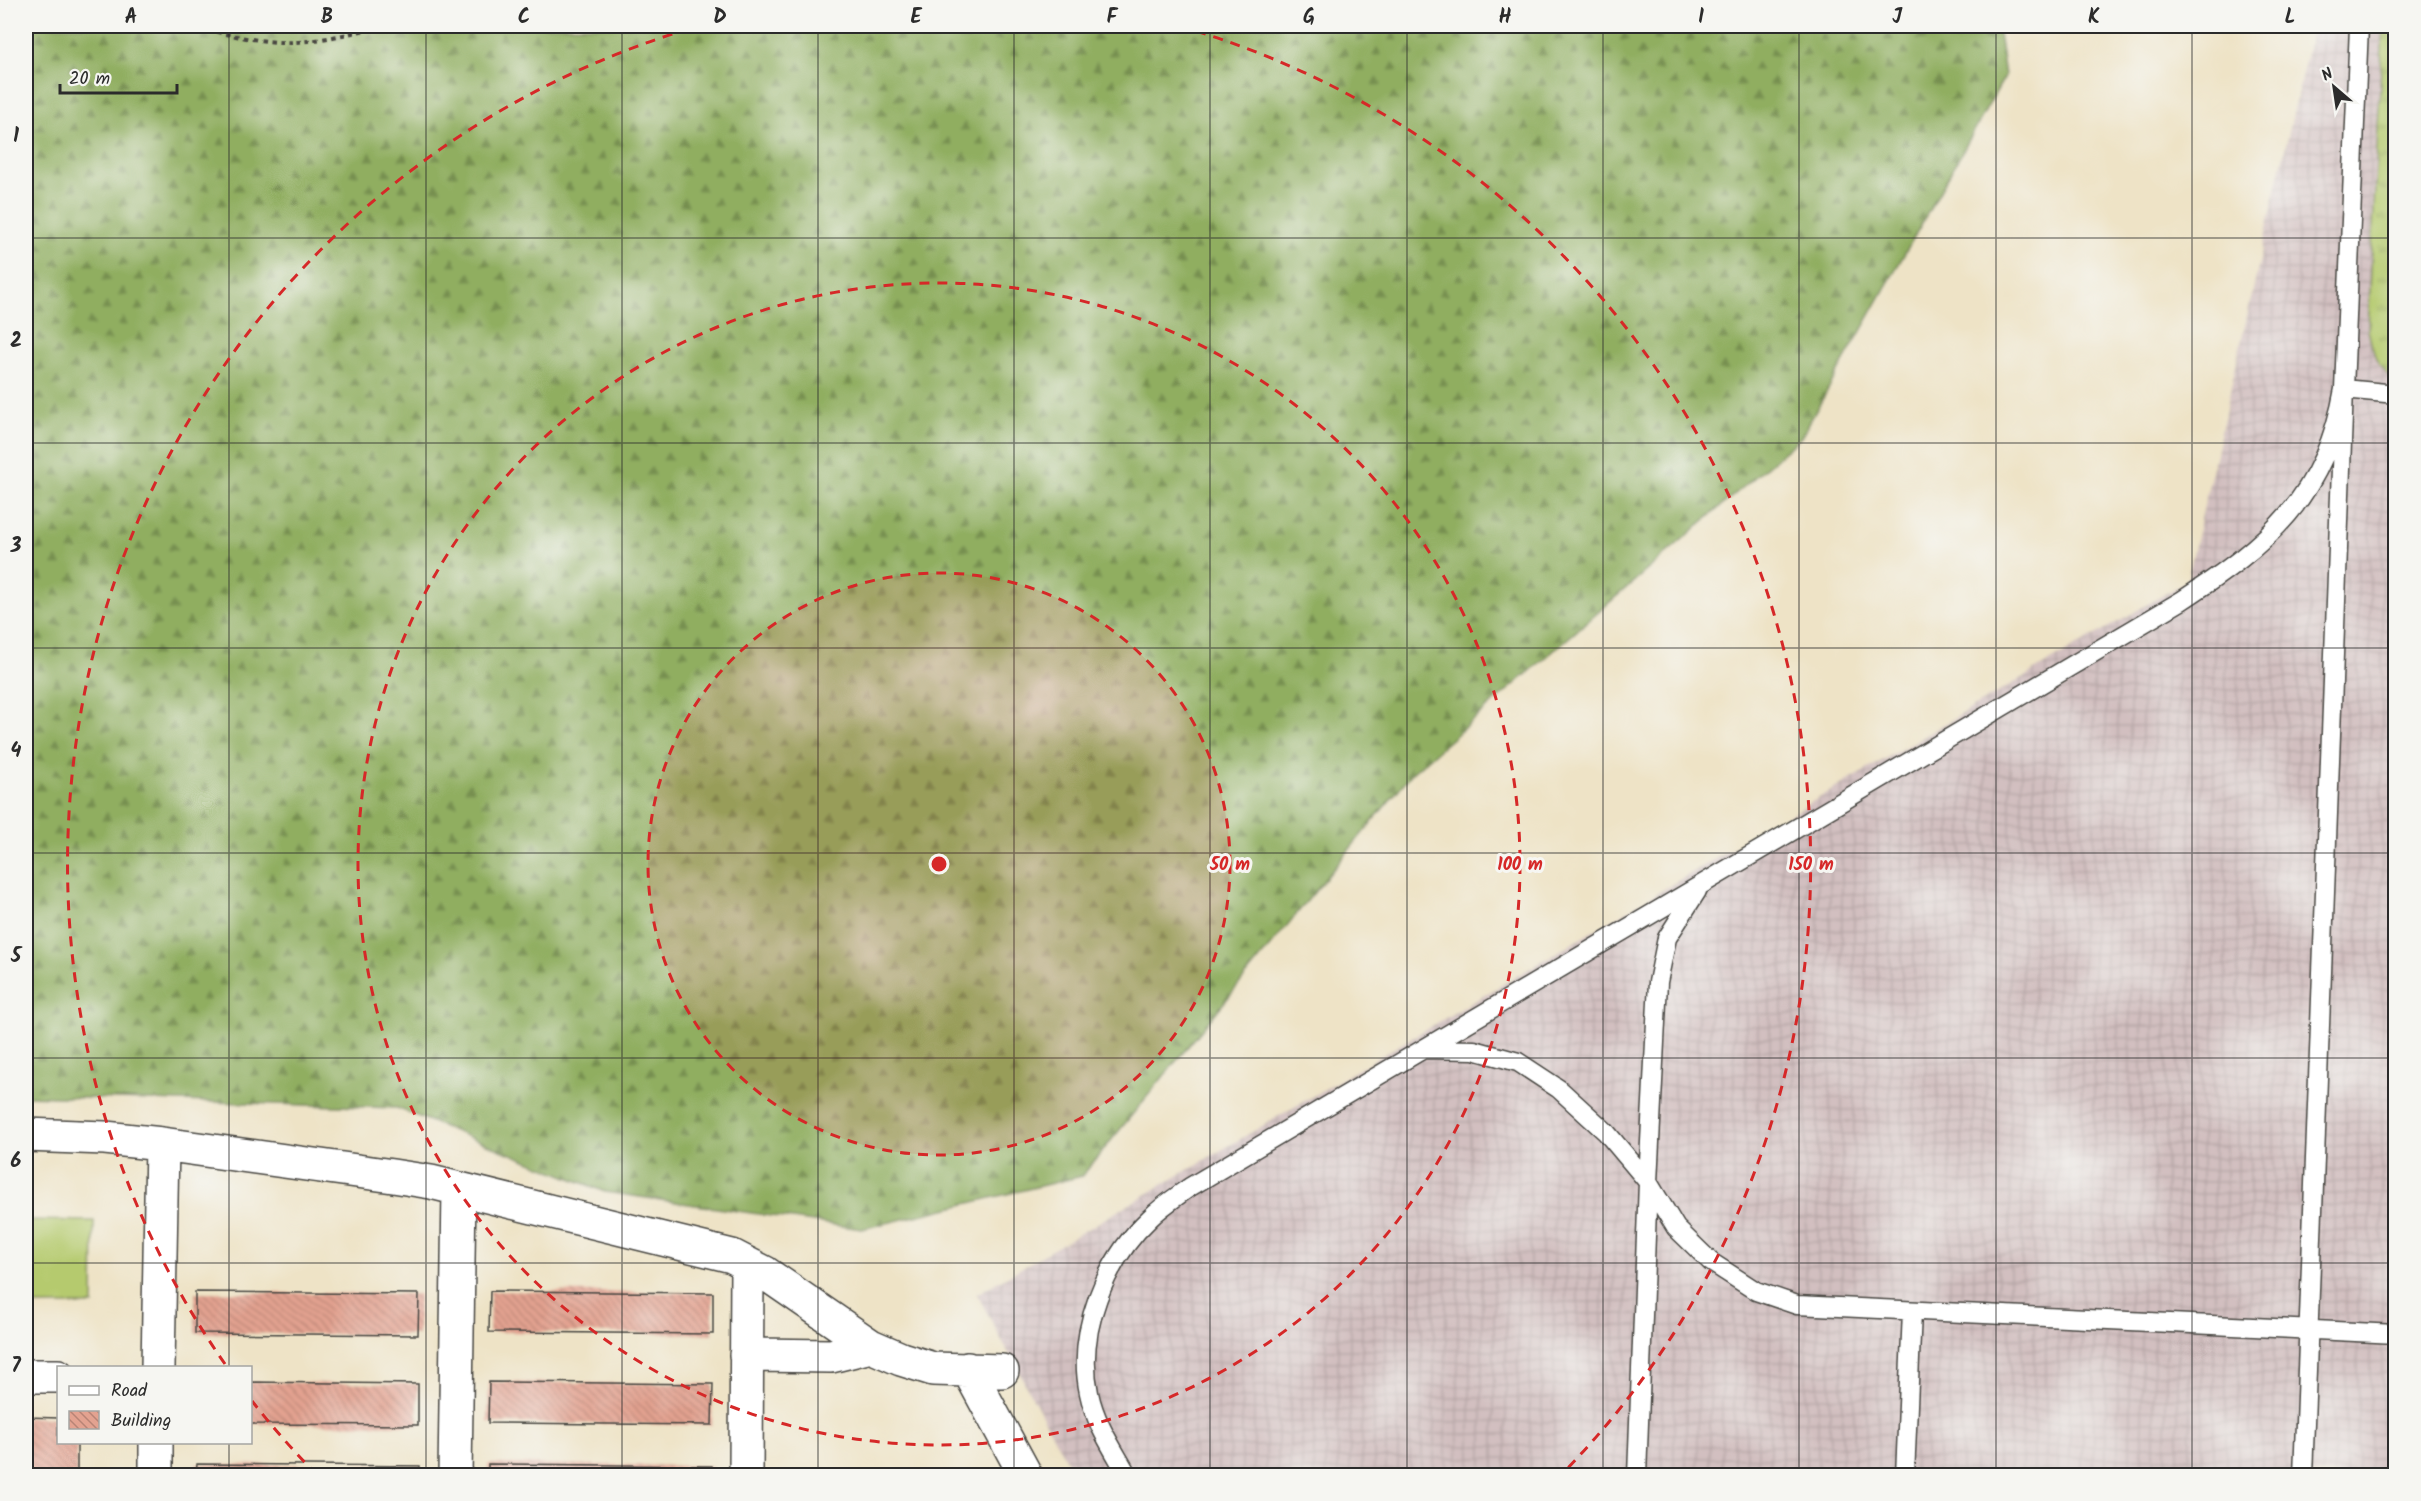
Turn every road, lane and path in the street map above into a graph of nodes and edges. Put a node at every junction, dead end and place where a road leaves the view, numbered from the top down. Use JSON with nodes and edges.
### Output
{"nodes":[{"id":1,"x":190,"y":26,"type":"edge"},
{"id":2,"x":2359,"y":26,"type":"edge"},
{"id":3,"x":379,"y":27,"type":"dead end"},
{"id":4,"x":2344,"y":389,"type":"junction"},
{"id":5,"x":2396,"y":394,"type":"edge"},
{"id":6,"x":1702,"y":885,"type":"junction"},
{"id":7,"x":1424,"y":1049,"type":"junction"},
{"id":8,"x":26,"y":1135,"type":"edge"},
{"id":9,"x":162,"y":1144,"type":"junction"},
{"id":10,"x":1648,"y":1182,"type":"junction"},
{"id":11,"x":459,"y":1189,"type":"junction"},
{"id":12,"x":747,"y":1264,"type":"junction"},
{"id":13,"x":1912,"y":1311,"type":"junction"},
{"id":14,"x":2308,"y":1330,"type":"junction"},
{"id":15,"x":2396,"y":1334,"type":"edge"},
{"id":16,"x":871,"y":1346,"type":"junction"},
{"id":17,"x":746,"y":1355,"type":"junction"},
{"id":18,"x":158,"y":1366,"type":"edge"},
{"id":19,"x":968,"y":1369,"type":"junction"},
{"id":20,"x":1002,"y":1371,"type":"dead end"},
{"id":21,"x":26,"y":1376,"type":"edge"},
{"id":22,"x":57,"y":1376,"type":"edge"},
{"id":23,"x":156,"y":1444,"type":"edge"},
{"id":24,"x":156,"y":1476,"type":"edge"},
{"id":25,"x":455,"y":1476,"type":"edge"},
{"id":26,"x":746,"y":1476,"type":"edge"},
{"id":27,"x":1026,"y":1476,"type":"edge"},
{"id":28,"x":1128,"y":1476,"type":"edge"},
{"id":29,"x":1637,"y":1476,"type":"edge"},
{"id":30,"x":1905,"y":1476,"type":"edge"},
{"id":31,"x":2303,"y":1476,"type":"edge"}],
"edges":[{"from":1,"to":3,"type":"path"},
{"from":2,"to":4,"type":"lane"},
{"from":4,"to":5,"type":"lane"},
{"from":4,"to":6,"type":"lane"},
{"from":4,"to":14,"type":"lane"},
{"from":6,"to":7,"type":"lane"},
{"from":6,"to":10,"type":"lane"},
{"from":7,"to":10,"type":"lane"},
{"from":7,"to":28,"type":"lane"},
{"from":8,"to":9,"type":"street"},
{"from":9,"to":11,"type":"street"},
{"from":9,"to":18,"type":"street"},
{"from":10,"to":13,"type":"lane"},
{"from":10,"to":29,"type":"lane"},
{"from":11,"to":12,"type":"street"},
{"from":11,"to":25,"type":"street"},
{"from":12,"to":16,"type":"street"},
{"from":12,"to":17,"type":"street"},
{"from":13,"to":14,"type":"lane"},
{"from":13,"to":30,"type":"lane"},
{"from":14,"to":15,"type":"lane"},
{"from":14,"to":31,"type":"lane"},
{"from":16,"to":17,"type":"street"},
{"from":16,"to":19,"type":"street"},
{"from":17,"to":26,"type":"street"},
{"from":19,"to":20,"type":"street"},
{"from":19,"to":27,"type":"street"},
{"from":21,"to":22,"type":"street"},
{"from":23,"to":24,"type":"street"}]}
